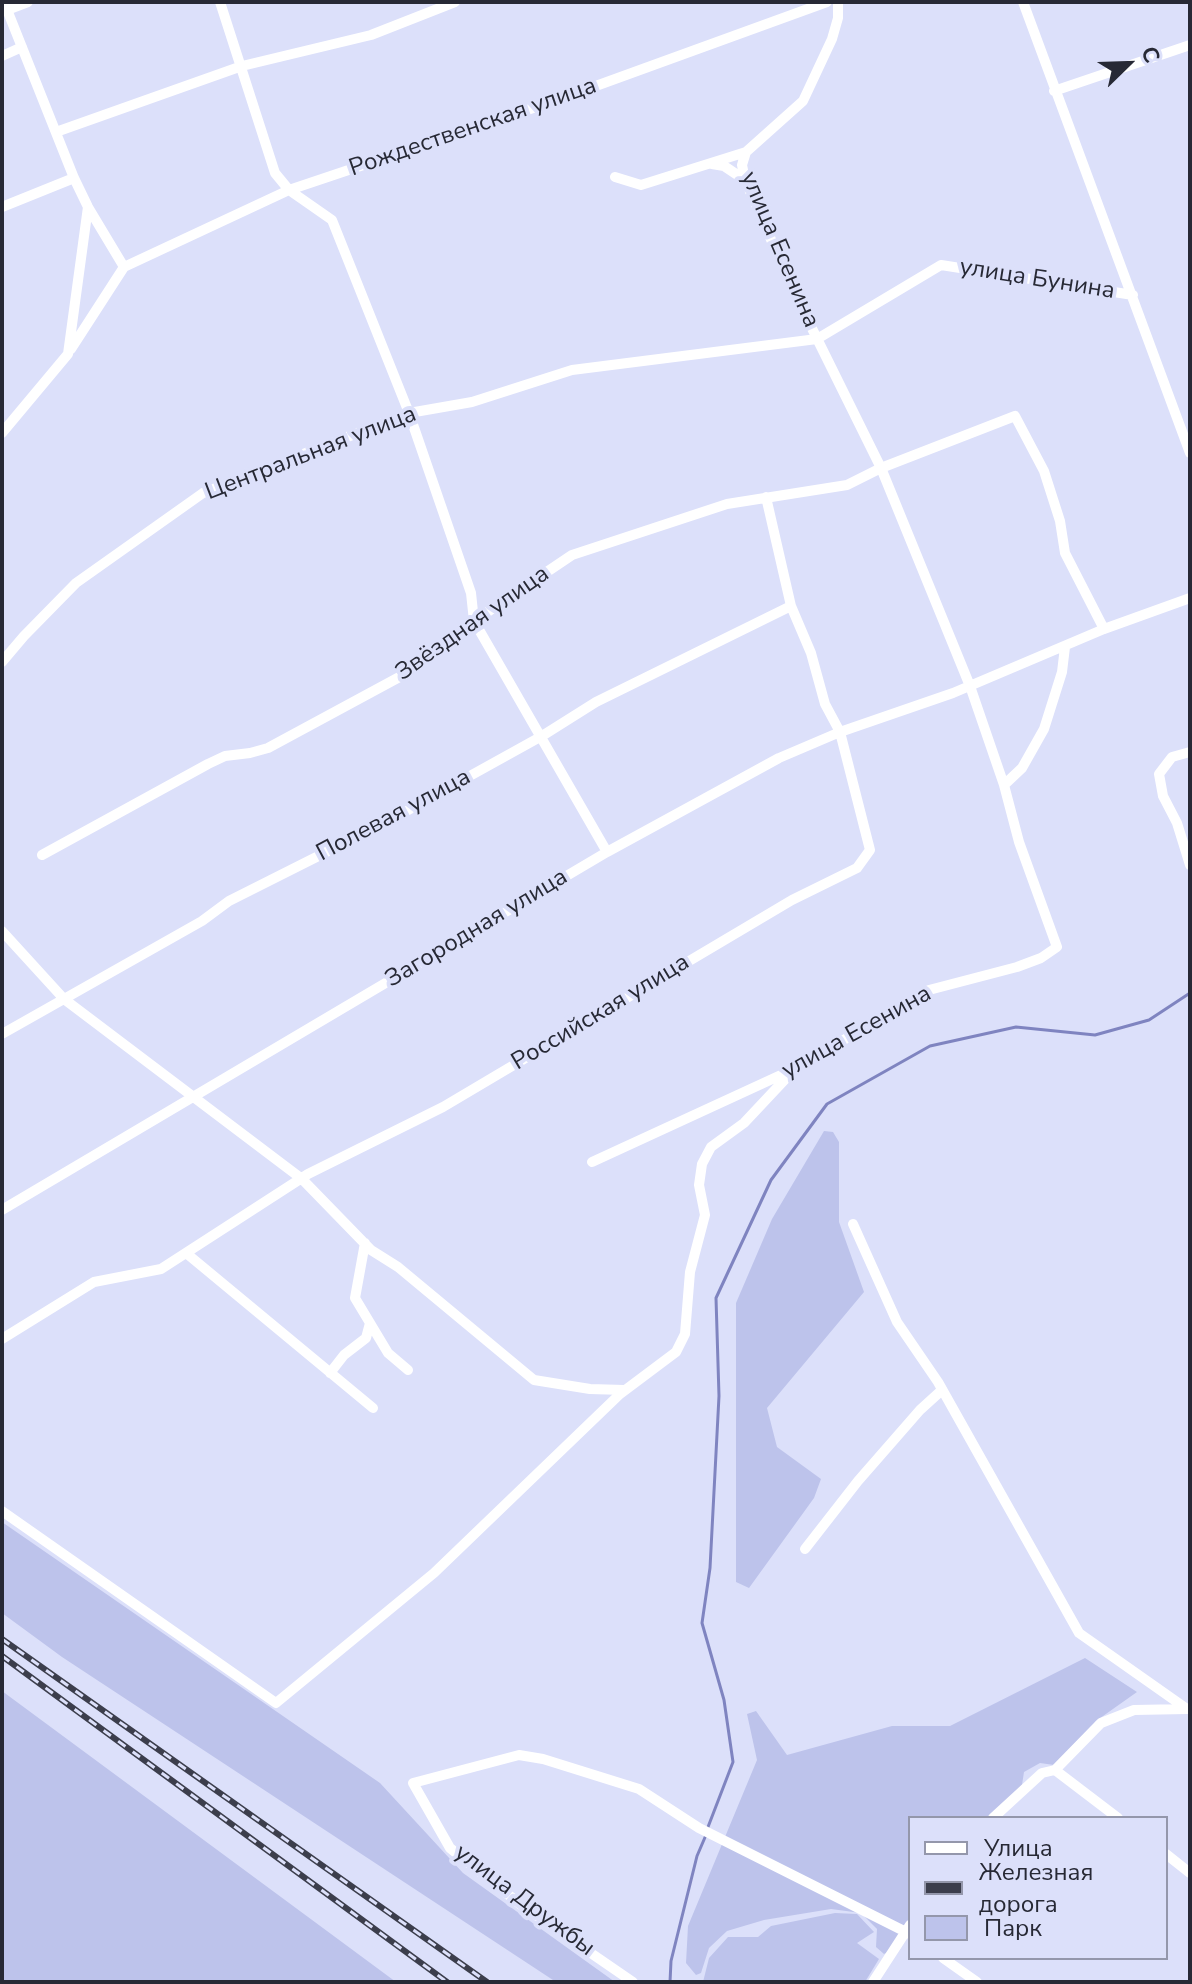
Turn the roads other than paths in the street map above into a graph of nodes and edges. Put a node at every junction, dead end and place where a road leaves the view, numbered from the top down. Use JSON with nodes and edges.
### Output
{"nodes":[{"id":1,"x":28,"y":2,"type":"edge"},
{"id":2,"x":220,"y":2,"type":"edge"},
{"id":3,"x":455,"y":2,"type":"edge"},
{"id":4,"x":827,"y":2,"type":"edge"},
{"id":5,"x":838,"y":2,"type":"edge"},
{"id":6,"x":1023,"y":2,"type":"edge"},
{"id":7,"x":5,"y":6,"type":"edge"},
{"id":8,"x":1190,"y":45,"type":"edge"},
{"id":9,"x":22,"y":47,"type":"junction"},
{"id":10,"x":2,"y":56,"type":"edge"},
{"id":11,"x":242,"y":66,"type":"junction"},
{"id":12,"x":1054,"y":91,"type":"junction"},
{"id":13,"x":56,"y":132,"type":"junction"},
{"id":14,"x":746,"y":152,"type":"junction"},
{"id":15,"x":706,"y":164,"type":"junction"},
{"id":16,"x":615,"y":177,"type":"dead end"},
{"id":17,"x":74,"y":178,"type":"junction"},
{"id":18,"x":745,"y":180,"type":"junction"},
{"id":19,"x":289,"y":190,"type":"junction"},
{"id":20,"x":2,"y":207,"type":"edge"},
{"id":21,"x":88,"y":207,"type":"junction"},
{"id":22,"x":124,"y":267,"type":"junction"},
{"id":23,"x":1133,"y":295,"type":"junction"},
{"id":24,"x":817,"y":339,"type":"junction"},
{"id":25,"x":68,"y":354,"type":"junction"},
{"id":26,"x":409,"y":413,"type":"junction"},
{"id":27,"x":2,"y":433,"type":"edge"},
{"id":28,"x":1190,"y":453,"type":"edge"},
{"id":29,"x":881,"y":468,"type":"junction"},
{"id":30,"x":766,"y":497,"type":"junction"},
{"id":31,"x":1190,"y":598,"type":"edge"},
{"id":32,"x":791,"y":606,"type":"junction"},
{"id":33,"x":474,"y":621,"type":"junction"},
{"id":34,"x":1104,"y":629,"type":"junction"},
{"id":35,"x":1065,"y":647,"type":"junction"},
{"id":36,"x":2,"y":662,"type":"edge"},
{"id":37,"x":970,"y":686,"type":"junction"},
{"id":38,"x":840,"y":732,"type":"junction"},
{"id":39,"x":542,"y":736,"type":"junction"},
{"id":40,"x":1190,"y":752,"type":"edge"},
{"id":41,"x":1004,"y":785,"type":"junction"},
{"id":42,"x":607,"y":852,"type":"junction"},
{"id":43,"x":42,"y":855,"type":"dead end"},
{"id":44,"x":1190,"y":865,"type":"edge"},
{"id":45,"x":2,"y":931,"type":"edge"},
{"id":46,"x":64,"y":999,"type":"junction"},
{"id":47,"x":2,"y":1034,"type":"edge"},
{"id":48,"x":794,"y":1069,"type":"junction"},
{"id":49,"x":194,"y":1096,"type":"junction"},
{"id":50,"x":592,"y":1162,"type":"dead end"},
{"id":51,"x":302,"y":1179,"type":"junction"},
{"id":52,"x":2,"y":1210,"type":"edge"},
{"id":53,"x":853,"y":1224,"type":"dead end"},
{"id":54,"x":365,"y":1243,"type":"junction"},
{"id":55,"x":186,"y":1253,"type":"junction"},
{"id":56,"x":370,"y":1323,"type":"junction"},
{"id":57,"x":2,"y":1339,"type":"edge"},
{"id":58,"x":408,"y":1370,"type":"dead end"},
{"id":59,"x":330,"y":1373,"type":"junction"},
{"id":60,"x":626,"y":1390,"type":"junction"},
{"id":61,"x":942,"y":1390,"type":"junction"},
{"id":62,"x":373,"y":1408,"type":"dead end"},
{"id":63,"x":2,"y":1511,"type":"edge"},
{"id":64,"x":805,"y":1549,"type":"dead end"},
{"id":65,"x":1189,"y":1708,"type":"edge"},
{"id":66,"x":1055,"y":1770,"type":"junction"},
{"id":67,"x":995,"y":1816,"type":"edge"},
{"id":68,"x":1115,"y":1816,"type":"edge"},
{"id":69,"x":1168,"y":1856,"type":"edge"},
{"id":70,"x":1190,"y":1873,"type":"edge"},
{"id":71,"x":908,"y":1930,"type":"edge"},
{"id":72,"x":908,"y":1931,"type":"edge"},
{"id":73,"x":946,"y":1960,"type":"edge"},
{"id":74,"x":633,"y":1982,"type":"edge"},
{"id":75,"x":873,"y":1982,"type":"edge"},
{"id":76,"x":977,"y":1982,"type":"edge"}],
"edges":[{"from":1,"to":7,"type":"street"},
{"from":2,"to":11,"type":"street"},
{"from":3,"to":11,"type":"street"},
{"from":4,"to":19,"type":"street","name":"Рождественская улица"},
{"from":5,"to":14,"type":"street","name":"улица Есенина"},
{"from":6,"to":12,"type":"street","name":"улица Бунина"},
{"from":7,"to":9,"type":"street"},
{"from":8,"to":12,"type":"street"},
{"from":9,"to":10,"type":"street"},
{"from":9,"to":13,"type":"street"},
{"from":11,"to":13,"type":"street"},
{"from":11,"to":19,"type":"street"},
{"from":12,"to":23,"type":"street","name":"улица Бунина"},
{"from":13,"to":17,"type":"street"},
{"from":14,"to":15,"type":"street"},
{"from":14,"to":18,"type":"street","name":"улица Есенина"},
{"from":15,"to":16,"type":"street"},
{"from":15,"to":18,"type":"street"},
{"from":17,"to":20,"type":"street"},
{"from":17,"to":21,"type":"street"},
{"from":18,"to":24,"type":"street","name":"улица Есенина"},
{"from":19,"to":22,"type":"street","name":"Рождественская улица"},
{"from":19,"to":26,"type":"street"},
{"from":21,"to":22,"type":"street"},
{"from":21,"to":25,"type":"street"},
{"from":22,"to":25,"type":"street"},
{"from":23,"to":24,"type":"street","name":"улица Бунина"},
{"from":23,"to":28,"type":"street","name":"улица Бунина"},
{"from":24,"to":26,"type":"street","name":"Центральная улица"},
{"from":24,"to":29,"type":"street","name":"улица Есенина"},
{"from":25,"to":27,"type":"street"},
{"from":26,"to":33,"type":"street"},
{"from":26,"to":36,"type":"street","name":"Центральная улица"},
{"from":29,"to":30,"type":"street","name":"Звёздная улица"},
{"from":29,"to":34,"type":"street"},
{"from":29,"to":37,"type":"street","name":"улица Есенина"},
{"from":30,"to":32,"type":"street","name":"Российская улица"},
{"from":30,"to":33,"type":"street","name":"Звёздная улица"},
{"from":31,"to":34,"type":"street"},
{"from":32,"to":38,"type":"street","name":"Российская улица"},
{"from":32,"to":39,"type":"street","name":"Полевая улица"},
{"from":33,"to":39,"type":"street"},
{"from":33,"to":43,"type":"street","name":"Звёздная улица"},
{"from":34,"to":35,"type":"street"},
{"from":35,"to":37,"type":"street"},
{"from":35,"to":41,"type":"street"},
{"from":37,"to":38,"type":"street","name":"Загородная улица"},
{"from":37,"to":41,"type":"street","name":"улица Есенина"},
{"from":38,"to":42,"type":"street","name":"Загородная улица"},
{"from":38,"to":51,"type":"street","name":"Российская улица"},
{"from":39,"to":42,"type":"street"},
{"from":39,"to":46,"type":"street","name":"Полевая улица"},
{"from":40,"to":44,"type":"street"},
{"from":41,"to":48,"type":"street","name":"улица Есенина"},
{"from":42,"to":49,"type":"street","name":"Загородная улица"},
{"from":45,"to":46,"type":"street"},
{"from":46,"to":47,"type":"street","name":"Полевая улица"},
{"from":46,"to":49,"type":"street"},
{"from":48,"to":50,"type":"street","name":"улица Есенина"},
{"from":48,"to":60,"type":"street"},
{"from":49,"to":51,"type":"street"},
{"from":49,"to":52,"type":"street","name":"Загородная улица"},
{"from":51,"to":54,"type":"street"},
{"from":51,"to":55,"type":"street","name":"Российская улица"},
{"from":53,"to":61,"type":"street"},
{"from":54,"to":56,"type":"street"},
{"from":54,"to":60,"type":"street"},
{"from":55,"to":57,"type":"street","name":"Российская улица"},
{"from":55,"to":59,"type":"street"},
{"from":56,"to":58,"type":"street"},
{"from":56,"to":59,"type":"street"},
{"from":59,"to":62,"type":"street"},
{"from":60,"to":63,"type":"street"},
{"from":61,"to":64,"type":"street"},
{"from":61,"to":65,"type":"street"},
{"from":65,"to":66,"type":"street"},
{"from":66,"to":67,"type":"street"},
{"from":66,"to":68,"type":"street"},
{"from":69,"to":70,"type":"street"},
{"from":71,"to":74,"type":"street","name":"улица Дружбы"},
{"from":72,"to":75,"type":"street"},
{"from":73,"to":76,"type":"street"}]}
